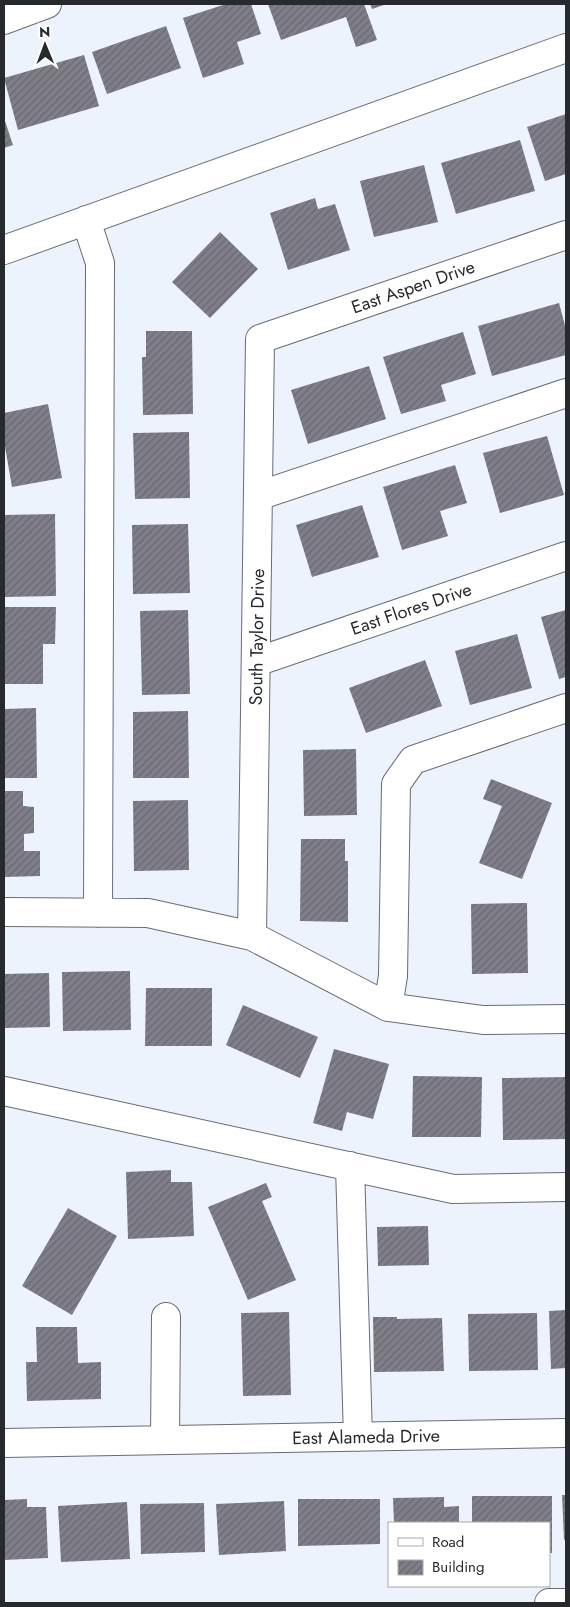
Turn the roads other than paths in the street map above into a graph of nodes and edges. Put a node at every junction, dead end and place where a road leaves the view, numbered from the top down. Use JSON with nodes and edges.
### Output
{"nodes":[{"id":1,"x":47,"y":4,"type":"edge"},
{"id":2,"x":4,"y":20,"type":"edge"},
{"id":3,"x":566,"y":48,"type":"edge"},
{"id":4,"x":86,"y":220,"type":"junction"},
{"id":5,"x":566,"y":235,"type":"edge"},
{"id":6,"x":4,"y":250,"type":"edge"},
{"id":7,"x":260,"y":339,"type":"joint"},
{"id":8,"x":566,"y":393,"type":"edge"},
{"id":9,"x":258,"y":496,"type":"junction"},
{"id":10,"x":566,"y":556,"type":"edge"},
{"id":11,"x":256,"y":662,"type":"junction"},
{"id":12,"x":566,"y":708,"type":"edge"},
{"id":13,"x":4,"y":912,"type":"edge"},
{"id":14,"x":98,"y":913,"type":"junction"},
{"id":15,"x":252,"y":936,"type":"junction"},
{"id":16,"x":388,"y":1006,"type":"junction"},
{"id":17,"x":566,"y":1019,"type":"edge"},
{"id":18,"x":4,"y":1091,"type":"edge"},
{"id":19,"x":350,"y":1166,"type":"junction"},
{"id":20,"x":566,"y":1187,"type":"edge"},
{"id":21,"x":166,"y":1317,"type":"dead end"},
{"id":22,"x":566,"y":1433,"type":"edge"},
{"id":23,"x":358,"y":1437,"type":"junction"},
{"id":24,"x":165,"y":1440,"type":"junction"},
{"id":25,"x":4,"y":1443,"type":"edge"},
{"id":26,"x":549,"y":1603,"type":"edge"},
{"id":27,"x":566,"y":1603,"type":"edge"}],
"edges":[{"from":1,"to":2,"type":"street"},
{"from":3,"to":4,"type":"street"},
{"from":4,"to":6,"type":"street"},
{"from":4,"to":14,"type":"street"},
{"from":5,"to":7,"type":"street","name":"East Aspen Drive"},
{"from":7,"to":9,"type":"street","name":"South Taylor Drive"},
{"from":8,"to":9,"type":"street"},
{"from":9,"to":11,"type":"street","name":"South Taylor Drive"},
{"from":10,"to":11,"type":"street","name":"East Flores Drive"},
{"from":11,"to":15,"type":"street","name":"South Taylor Drive"},
{"from":12,"to":16,"type":"street"},
{"from":13,"to":14,"type":"street"},
{"from":14,"to":15,"type":"street"},
{"from":15,"to":16,"type":"street"},
{"from":16,"to":17,"type":"street"},
{"from":18,"to":19,"type":"street"},
{"from":19,"to":20,"type":"street"},
{"from":19,"to":23,"type":"street"},
{"from":21,"to":24,"type":"street"},
{"from":22,"to":23,"type":"street","name":"East Alameda Drive"},
{"from":23,"to":24,"type":"street","name":"East Alameda Drive"},
{"from":24,"to":25,"type":"street","name":"East Alameda Drive"},
{"from":26,"to":27,"type":"street"}]}
